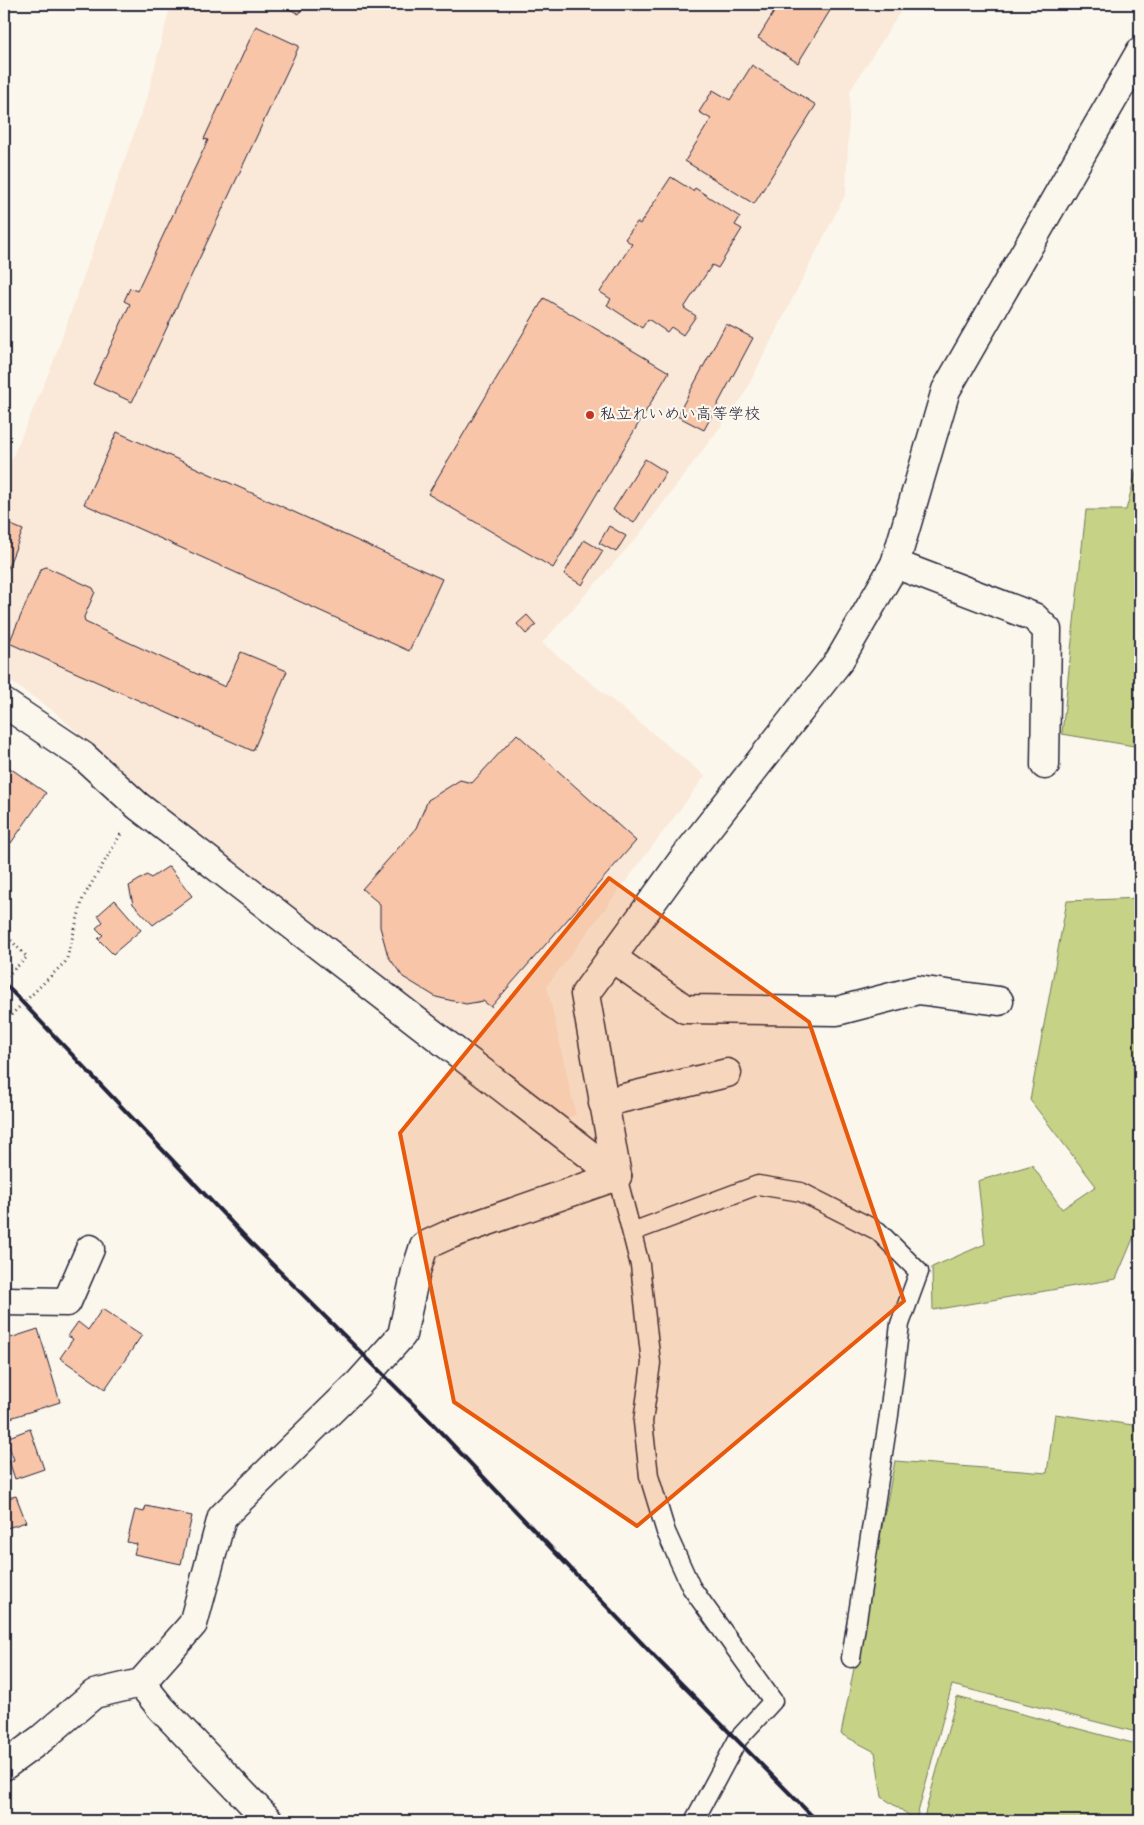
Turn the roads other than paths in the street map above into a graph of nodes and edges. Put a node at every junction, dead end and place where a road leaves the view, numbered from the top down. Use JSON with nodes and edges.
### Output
{"nodes":[{"id":1,"x":1140,"y":52,"type":"edge"},
{"id":2,"x":895,"y":564,"type":"junction"},
{"id":3,"x":4,"y":703,"type":"edge"},
{"id":4,"x":1045,"y":765,"type":"dead end"},
{"id":5,"x":611,"y":957,"type":"junction"},
{"id":6,"x":999,"y":1000,"type":"dead end"},
{"id":7,"x":726,"y":1073,"type":"dead end"},
{"id":8,"x":603,"y":1103,"type":"junction"},
{"id":9,"x":617,"y":1176,"type":"junction"},
{"id":10,"x":632,"y":1232,"type":"junction"},
{"id":11,"x":90,"y":1249,"type":"dead end"},
{"id":12,"x":4,"y":1301,"type":"edge"},
{"id":13,"x":851,"y":1658,"type":"dead end"},
{"id":14,"x":141,"y":1682,"type":"junction"},
{"id":15,"x":4,"y":1766,"type":"edge"},
{"id":16,"x":269,"y":1821,"type":"edge"},
{"id":17,"x":694,"y":1821,"type":"edge"}],
"edges":[{"from":1,"to":2,"type":"street"},
{"from":2,"to":4,"type":"street"},
{"from":2,"to":5,"type":"street"},
{"from":3,"to":9,"type":"street"},
{"from":5,"to":6,"type":"street"},
{"from":5,"to":8,"type":"street"},
{"from":7,"to":8,"type":"street"},
{"from":8,"to":9,"type":"street"},
{"from":9,"to":10,"type":"lane"},
{"from":9,"to":14,"type":"street"},
{"from":10,"to":13,"type":"lane"},
{"from":10,"to":17,"type":"lane"},
{"from":11,"to":12,"type":"street"},
{"from":14,"to":15,"type":"street"},
{"from":14,"to":16,"type":"street"}]}
